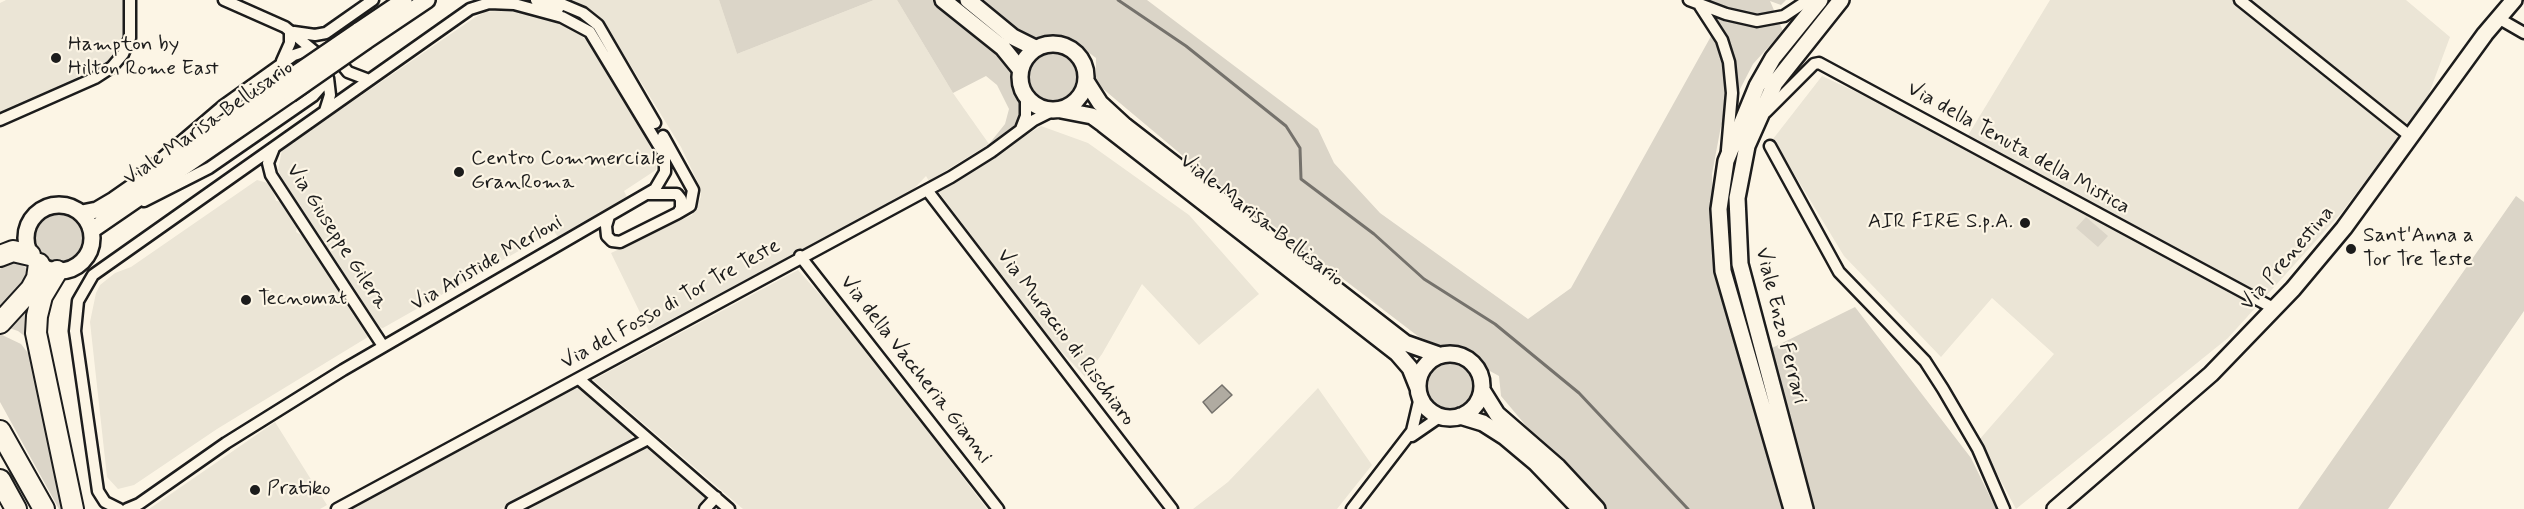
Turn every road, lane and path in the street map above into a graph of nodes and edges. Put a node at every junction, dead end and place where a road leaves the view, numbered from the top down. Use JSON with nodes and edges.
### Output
{"nodes":[{"id":1,"x":130,"y":0,"type":"edge"},
{"id":2,"x":224,"y":0,"type":"edge"},
{"id":3,"x":373,"y":0,"type":"edge"},
{"id":4,"x":404,"y":0,"type":"edge"},
{"id":5,"x":427,"y":0,"type":"edge"},
{"id":6,"x":436,"y":0,"type":"edge"},
{"id":7,"x":536,"y":0,"type":"edge"},
{"id":8,"x":552,"y":0,"type":"edge"},
{"id":9,"x":943,"y":0,"type":"edge"},
{"id":10,"x":968,"y":0,"type":"edge"},
{"id":11,"x":1689,"y":0,"type":"edge"},
{"id":12,"x":1808,"y":0,"type":"edge"},
{"id":13,"x":1820,"y":0,"type":"edge"},
{"id":14,"x":1841,"y":0,"type":"edge"},
{"id":15,"x":2240,"y":0,"type":"edge"},
{"id":16,"x":2514,"y":0,"type":"edge"},
{"id":17,"x":1700,"y":6,"type":"junction"},
{"id":18,"x":2498,"y":18,"type":"junction"},
{"id":19,"x":333,"y":29,"type":"junction"},
{"id":20,"x":290,"y":31,"type":"junction"},
{"id":21,"x":590,"y":32,"type":"junction"},
{"id":22,"x":2524,"y":33,"type":"edge"},
{"id":23,"x":366,"y":36,"type":"junction"},
{"id":24,"x":1035,"y":48,"type":"junction"},
{"id":25,"x":316,"y":55,"type":"junction"},
{"id":26,"x":279,"y":66,"type":"junction"},
{"id":27,"x":1020,"y":69,"type":"junction"},
{"id":28,"x":328,"y":78,"type":"junction"},
{"id":29,"x":369,"y":80,"type":"junction"},
{"id":30,"x":1086,"y":81,"type":"junction"},
{"id":31,"x":1026,"y":98,"type":"junction"},
{"id":32,"x":1056,"y":110,"type":"junction"},
{"id":33,"x":325,"y":111,"type":"junction"},
{"id":34,"x":0,"y":120,"type":"edge"},
{"id":35,"x":1757,"y":121,"type":"junction"},
{"id":36,"x":1020,"y":130,"type":"junction"},
{"id":37,"x":2411,"y":137,"type":"junction"},
{"id":38,"x":1770,"y":146,"type":"dead end"},
{"id":39,"x":274,"y":147,"type":"junction"},
{"id":40,"x":1726,"y":161,"type":"junction"},
{"id":41,"x":927,"y":190,"type":"junction"},
{"id":42,"x":647,"y":194,"type":"junction"},
{"id":43,"x":115,"y":206,"type":"junction"},
{"id":44,"x":82,"y":213,"type":"junction"},
{"id":45,"x":678,"y":213,"type":"junction"},
{"id":46,"x":609,"y":216,"type":"junction"},
{"id":47,"x":92,"y":230,"type":"junction"},
{"id":48,"x":0,"y":256,"type":"edge"},
{"id":49,"x":800,"y":256,"type":"junction"},
{"id":50,"x":42,"y":263,"type":"junction"},
{"id":51,"x":2275,"y":309,"type":"junction"},
{"id":52,"x":0,"y":323,"type":"edge"},
{"id":53,"x":383,"y":346,"type":"junction"},
{"id":54,"x":1439,"y":355,"type":"junction"},
{"id":55,"x":579,"y":379,"type":"junction"},
{"id":56,"x":1482,"y":390,"type":"junction"},
{"id":57,"x":1419,"y":393,"type":"junction"},
{"id":58,"x":1441,"y":416,"type":"junction"},
{"id":59,"x":1460,"y":416,"type":"junction"},
{"id":60,"x":0,"y":431,"type":"edge"},
{"id":61,"x":648,"y":439,"type":"junction"},
{"id":62,"x":1405,"y":442,"type":"junction"},
{"id":63,"x":0,"y":480,"type":"edge"},
{"id":64,"x":716,"y":497,"type":"junction"},
{"id":65,"x":16,"y":509,"type":"edge"},
{"id":66,"x":44,"y":509,"type":"edge"},
{"id":67,"x":73,"y":509,"type":"edge"},
{"id":68,"x":118,"y":509,"type":"edge"},
{"id":69,"x":127,"y":509,"type":"edge"},
{"id":70,"x":337,"y":509,"type":"edge"},
{"id":71,"x":512,"y":509,"type":"edge"},
{"id":72,"x":705,"y":509,"type":"edge"},
{"id":73,"x":729,"y":509,"type":"edge"},
{"id":74,"x":998,"y":509,"type":"edge"},
{"id":75,"x":1172,"y":509,"type":"edge"},
{"id":76,"x":1352,"y":509,"type":"edge"},
{"id":77,"x":1580,"y":509,"type":"edge"},
{"id":78,"x":1597,"y":509,"type":"edge"},
{"id":79,"x":1792,"y":509,"type":"edge"},
{"id":80,"x":1805,"y":509,"type":"edge"},
{"id":81,"x":2004,"y":509,"type":"edge"},
{"id":82,"x":2055,"y":509,"type":"edge"}],
"edges":[{"from":1,"to":34,"type":"street"},
{"from":2,"to":20,"type":"street","name":"Viale Marisa Bellisario"},
{"from":3,"to":19,"type":"street"},
{"from":4,"to":23,"type":"main road","name":"Viale Marisa Bellisario"},
{"from":5,"to":23,"type":"main road","name":"Viale Marisa Bellisario"},
{"from":6,"to":23,"type":"street"},
{"from":7,"to":21,"type":"street"},
{"from":8,"to":45,"type":"street"},
{"from":9,"to":27,"type":"main road"},
{"from":10,"to":24,"type":"main road"},
{"from":11,"to":17,"type":"street"},
{"from":12,"to":17,"type":"street"},
{"from":13,"to":40,"type":"main road","name":"Viale Enzo Ferrari"},
{"from":14,"to":35,"type":"main road","name":"Viale Enzo Ferrari"},
{"from":15,"to":37,"type":"street"},
{"from":16,"to":18,"type":"main road","name":"Via Prenestina"},
{"from":17,"to":40,"type":"street"},
{"from":18,"to":22,"type":"street"},
{"from":18,"to":37,"type":"main road","name":"Via Prenestina"},
{"from":19,"to":20,"type":"street"},
{"from":19,"to":29,"type":"street"},
{"from":20,"to":25,"type":"street"},
{"from":20,"to":26,"type":"street","name":"Viale Marisa Bellisario"},
{"from":21,"to":29,"type":"street"},
{"from":21,"to":42,"type":"street","name":"Via Aristide Merloni"},
{"from":23,"to":43,"type":"main road","name":"Viale Marisa Bellisario","bridge":true},
{"from":24,"to":27,"type":"main road"},
{"from":24,"to":30,"type":"main road"},
{"from":25,"to":26,"type":"street","name":"Viale Marisa Bellisario"},
{"from":25,"to":28,"type":"street","name":"Viale Marisa Bellisario"},
{"from":26,"to":43,"type":"street","name":"Viale Marisa Bellisario"},
{"from":27,"to":31,"type":"main road"},
{"from":28,"to":33,"type":"street"},
{"from":28,"to":43,"type":"street","name":"Viale Marisa Bellisario"},
{"from":29,"to":33,"type":"street"},
{"from":30,"to":32,"type":"main road"},
{"from":30,"to":54,"type":"main road","name":"Viale Marisa Bellisario"},
{"from":31,"to":32,"type":"main road"},
{"from":31,"to":36,"type":"street"},
{"from":32,"to":36,"type":"street","name":"Via del Fosso di Tor Tre Teste"},
{"from":32,"to":57,"type":"main road","name":"Viale Marisa Bellisario"},
{"from":33,"to":39,"type":"street"},
{"from":35,"to":51,"type":"street","name":"Via della Tenuta della Mistica"},
{"from":35,"to":80,"type":"main road","name":"Viale Enzo Ferrari"},
{"from":36,"to":41,"type":"street","name":"Via del Fosso di Tor Tre Teste"},
{"from":37,"to":51,"type":"main road","name":"Via Prenestina"},
{"from":38,"to":81,"type":"street"},
{"from":39,"to":53,"type":"street","name":"Via Giuseppe Gilera"},
{"from":39,"to":68,"type":"street"},
{"from":40,"to":79,"type":"main road","name":"Viale Enzo Ferrari"},
{"from":41,"to":49,"type":"street","name":"Via del Fosso di Tor Tre Teste"},
{"from":41,"to":75,"type":"street","name":"Via Muraccio di Rischiaro"},
{"from":42,"to":45,"type":"street"},
{"from":42,"to":46,"type":"street","name":"Via Aristide Merloni"},
{"from":43,"to":44,"type":"main road","name":"Viale Marisa Bellisario"},
{"from":43,"to":47,"type":"main road","name":"Viale Marisa Bellisario"},
{"from":44,"to":47,"type":"main road"},
{"from":44,"to":50,"type":"main road"},
{"from":45,"to":46,"type":"street"},
{"from":46,"to":53,"type":"street","name":"Via Aristide Merloni"},
{"from":47,"to":50,"type":"main road"},
{"from":48,"to":50,"type":"highway"},
{"from":49,"to":55,"type":"street","name":"Via del Fosso di Tor Tre Teste"},
{"from":49,"to":74,"type":"street","name":"Via della Vaccheria Gianni"},
{"from":50,"to":52,"type":"highway"},
{"from":50,"to":67,"type":"highway"},
{"from":51,"to":82,"type":"main road","name":"Via Prenestina"},
{"from":53,"to":69,"type":"street","name":"Via Aristide Merloni"},
{"from":54,"to":56,"type":"main road"},
{"from":54,"to":57,"type":"main road"},
{"from":55,"to":61,"type":"street"},
{"from":55,"to":70,"type":"street","name":"Via del Fosso di Tor Tre Teste"},
{"from":56,"to":59,"type":"main road"},
{"from":56,"to":78,"type":"main road"},
{"from":57,"to":58,"type":"main road"},
{"from":57,"to":62,"type":"street"},
{"from":58,"to":59,"type":"main road"},
{"from":58,"to":62,"type":"street"},
{"from":59,"to":77,"type":"main road"},
{"from":60,"to":66,"type":"highway"},
{"from":61,"to":64,"type":"street"},
{"from":61,"to":71,"type":"street"},
{"from":62,"to":76,"type":"street"},
{"from":63,"to":65,"type":"highway"},
{"from":64,"to":72,"type":"street"},
{"from":64,"to":73,"type":"street"}]}
